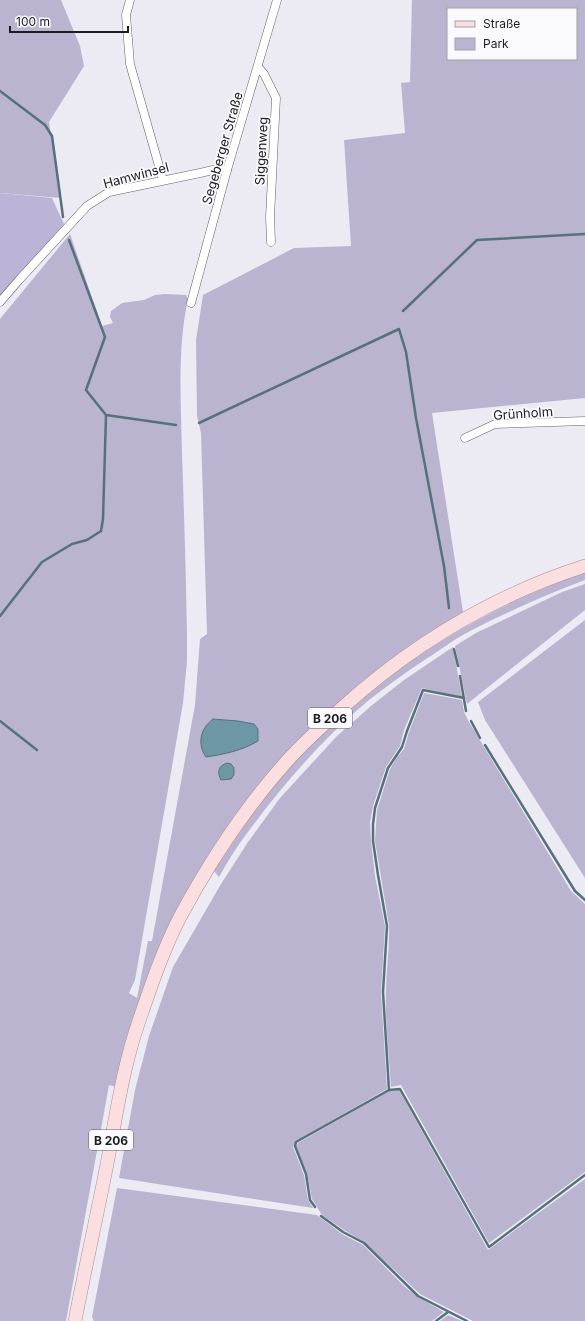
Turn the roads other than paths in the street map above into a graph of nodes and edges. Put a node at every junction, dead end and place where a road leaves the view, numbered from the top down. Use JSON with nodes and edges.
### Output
{"nodes":[{"id":1,"x":130,"y":0,"type":"edge"},
{"id":2,"x":277,"y":0,"type":"edge"},
{"id":3,"x":258,"y":66,"type":"junction"},
{"id":4,"x":228,"y":170,"type":"junction"},
{"id":5,"x":163,"y":180,"type":"junction"},
{"id":6,"x":271,"y":242,"type":"dead end"},
{"id":7,"x":0,"y":302,"type":"edge"},
{"id":8,"x":191,"y":303,"type":"dead end"},
{"id":9,"x":585,"y":421,"type":"edge"},
{"id":10,"x":465,"y":438,"type":"dead end"},
{"id":11,"x":585,"y":566,"type":"edge"},
{"id":12,"x":75,"y":1321,"type":"edge"}],
"edges":[{"from":1,"to":5,"type":"street"},
{"from":2,"to":3,"type":"street","name":"Segeberger Straße"},
{"from":3,"to":4,"type":"street","name":"Segeberger Straße"},
{"from":3,"to":6,"type":"street","name":"Siggenweg"},
{"from":4,"to":5,"type":"street","name":"Hamwinsel"},
{"from":4,"to":8,"type":"street","name":"Segeberger Straße"},
{"from":5,"to":7,"type":"street","name":"Hamwinsel"},
{"from":9,"to":10,"type":"street","name":"Grünholm"},
{"from":11,"to":12,"type":"main road","number":"B 206"}]}
